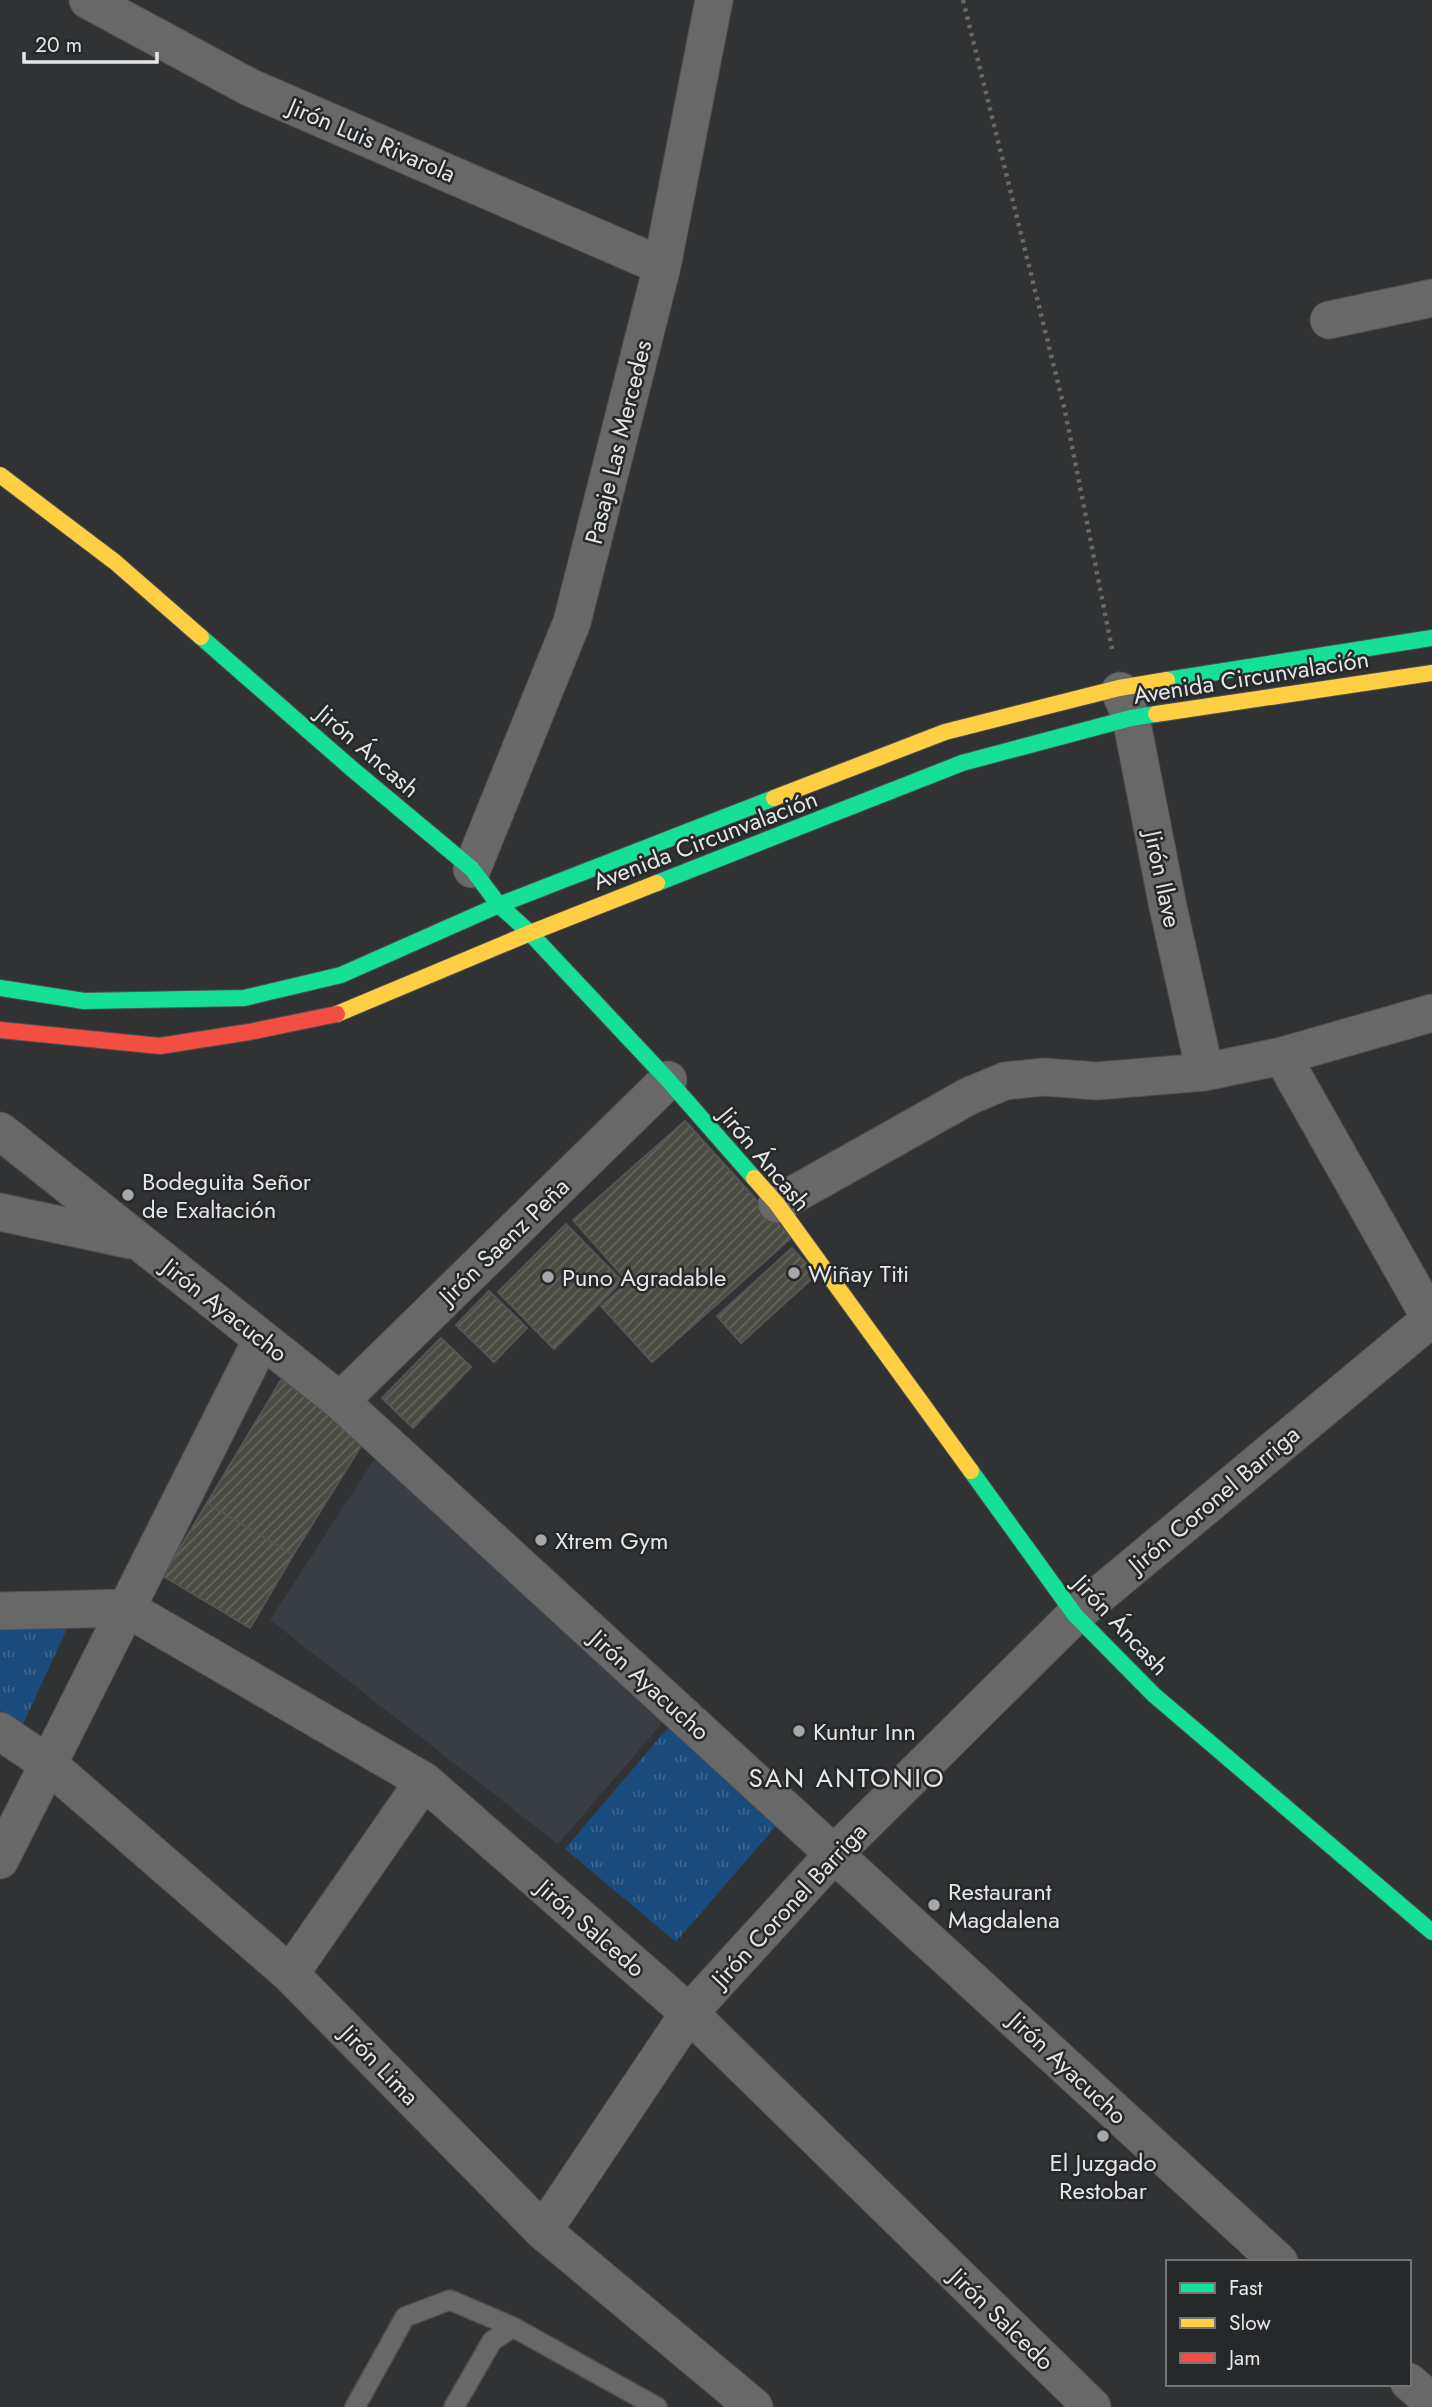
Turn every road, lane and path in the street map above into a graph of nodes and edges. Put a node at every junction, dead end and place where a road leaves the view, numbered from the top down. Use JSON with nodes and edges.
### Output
{"nodes":[{"id":1,"x":88,"y":0,"type":"edge"},
{"id":2,"x":714,"y":0,"type":"edge"},
{"id":3,"x":964,"y":0,"type":"edge"},
{"id":4,"x":662,"y":266,"type":"junction"},
{"id":5,"x":1432,"y":299,"type":"edge"},
{"id":6,"x":1329,"y":320,"type":"dead end"},
{"id":7,"x":0,"y":475,"type":"edge"},
{"id":8,"x":1432,"y":638,"type":"edge"},
{"id":9,"x":1432,"y":673,"type":"edge"},
{"id":10,"x":1125,"y":703,"type":"junction"},
{"id":11,"x":472,"y":869,"type":"junction"},
{"id":12,"x":499,"y":905,"type":"junction"},
{"id":13,"x":530,"y":933,"type":"junction"},
{"id":14,"x":0,"y":988,"type":"edge"},
{"id":15,"x":1432,"y":1013,"type":"edge"},
{"id":16,"x":0,"y":1030,"type":"edge"},
{"id":17,"x":1282,"y":1056,"type":"junction"},
{"id":18,"x":1205,"y":1072,"type":"junction"},
{"id":19,"x":668,"y":1080,"type":"junction"},
{"id":20,"x":0,"y":1132,"type":"edge"},
{"id":21,"x":777,"y":1204,"type":"junction"},
{"id":22,"x":0,"y":1212,"type":"edge"},
{"id":23,"x":137,"y":1242,"type":"junction"},
{"id":24,"x":1431,"y":1320,"type":"edge"},
{"id":25,"x":262,"y":1339,"type":"junction"},
{"id":26,"x":340,"y":1401,"type":"junction"},
{"id":27,"x":126,"y":1608,"type":"junction"},
{"id":28,"x":0,"y":1611,"type":"edge"},
{"id":29,"x":1075,"y":1615,"type":"junction"},
{"id":30,"x":0,"y":1731,"type":"edge"},
{"id":31,"x":48,"y":1764,"type":"junction"},
{"id":32,"x":424,"y":1781,"type":"junction"},
{"id":33,"x":834,"y":1854,"type":"junction"},
{"id":34,"x":0,"y":1860,"type":"edge"},
{"id":35,"x":1432,"y":1931,"type":"edge"},
{"id":36,"x":290,"y":1974,"type":"junction"},
{"id":37,"x":689,"y":2013,"type":"junction"},
{"id":38,"x":543,"y":2231,"type":"junction"},
{"id":39,"x":1277,"y":2260,"type":"edge"},
{"id":40,"x":513,"y":2327,"type":"junction"},
{"id":41,"x":1411,"y":2384,"type":"edge"},
{"id":42,"x":1432,"y":2403,"type":"edge"},
{"id":43,"x":750,"y":2406,"type":"edge"},
{"id":44,"x":355,"y":2407,"type":"edge"},
{"id":45,"x":454,"y":2407,"type":"edge"},
{"id":46,"x":657,"y":2407,"type":"edge"},
{"id":47,"x":1092,"y":2407,"type":"edge"}],
"edges":[{"from":1,"to":4,"type":"street","name":"Jirón Luis Rivarola"},
{"from":2,"to":4,"type":"street","name":"Pasaje Las Mercedes"},
{"from":3,"to":10,"type":"path"},
{"from":4,"to":11,"type":"street","name":"Pasaje Las Mercedes"},
{"from":5,"to":6,"type":"street"},
{"from":7,"to":11,"type":"main road","name":"Jirón Áncash"},
{"from":8,"to":10,"type":"main road","name":"Avenida Circunvalación"},
{"from":9,"to":10,"type":"main road","name":"Avenida Circunvalación"},
{"from":10,"to":12,"type":"main road","name":"Avenida Circunvalación"},
{"from":10,"to":13,"type":"main road","name":"Avenida Circunvalación"},
{"from":10,"to":18,"type":"street","name":"Jirón Ilave"},
{"from":11,"to":12,"type":"main road","name":"Jirón Áncash"},
{"from":12,"to":13,"type":"main road","name":"Jirón Áncash"},
{"from":12,"to":14,"type":"main road","name":"Avenida Circunvalación"},
{"from":13,"to":16,"type":"main road","name":"Avenida Circunvalación"},
{"from":13,"to":19,"type":"main road","name":"Jirón Áncash"},
{"from":15,"to":17,"type":"street"},
{"from":17,"to":18,"type":"street"},
{"from":17,"to":24,"type":"street"},
{"from":18,"to":21,"type":"street"},
{"from":19,"to":21,"type":"main road","name":"Jirón Áncash"},
{"from":19,"to":26,"type":"street","name":"Jirón Saenz Peña"},
{"from":20,"to":23,"type":"street","name":"Jirón Ayacucho"},
{"from":21,"to":29,"type":"main road","name":"Jirón Áncash"},
{"from":22,"to":23,"type":"street"},
{"from":23,"to":25,"type":"street","name":"Jirón Ayacucho"},
{"from":24,"to":29,"type":"street","name":"Jirón Coronel Barriga"},
{"from":25,"to":26,"type":"street","name":"Jirón Ayacucho"},
{"from":25,"to":27,"type":"street"},
{"from":26,"to":33,"type":"street","name":"Jirón Ayacucho"},
{"from":27,"to":28,"type":"street"},
{"from":27,"to":31,"type":"street"},
{"from":27,"to":32,"type":"street","name":"Jirón Salcedo"},
{"from":29,"to":33,"type":"street","name":"Jirón Coronel Barriga"},
{"from":29,"to":35,"type":"main road","name":"Jirón Áncash"},
{"from":30,"to":31,"type":"street","name":"Jirón Lima"},
{"from":31,"to":34,"type":"street"},
{"from":31,"to":36,"type":"street","name":"Jirón Lima"},
{"from":32,"to":36,"type":"street"},
{"from":32,"to":37,"type":"street","name":"Jirón Salcedo"},
{"from":33,"to":37,"type":"street","name":"Jirón Coronel Barriga"},
{"from":33,"to":39,"type":"street","name":"Jirón Ayacucho"},
{"from":36,"to":38,"type":"street","name":"Jirón Lima"},
{"from":37,"to":38,"type":"street","name":"Jirón Coronel Barriga"},
{"from":37,"to":47,"type":"street","name":"Jirón Salcedo"},
{"from":38,"to":43,"type":"street","name":"Jirón Lima"},
{"from":40,"to":44,"type":"lane"},
{"from":40,"to":45,"type":"lane"},
{"from":40,"to":46,"type":"lane"},
{"from":41,"to":42,"type":"street"}]}
